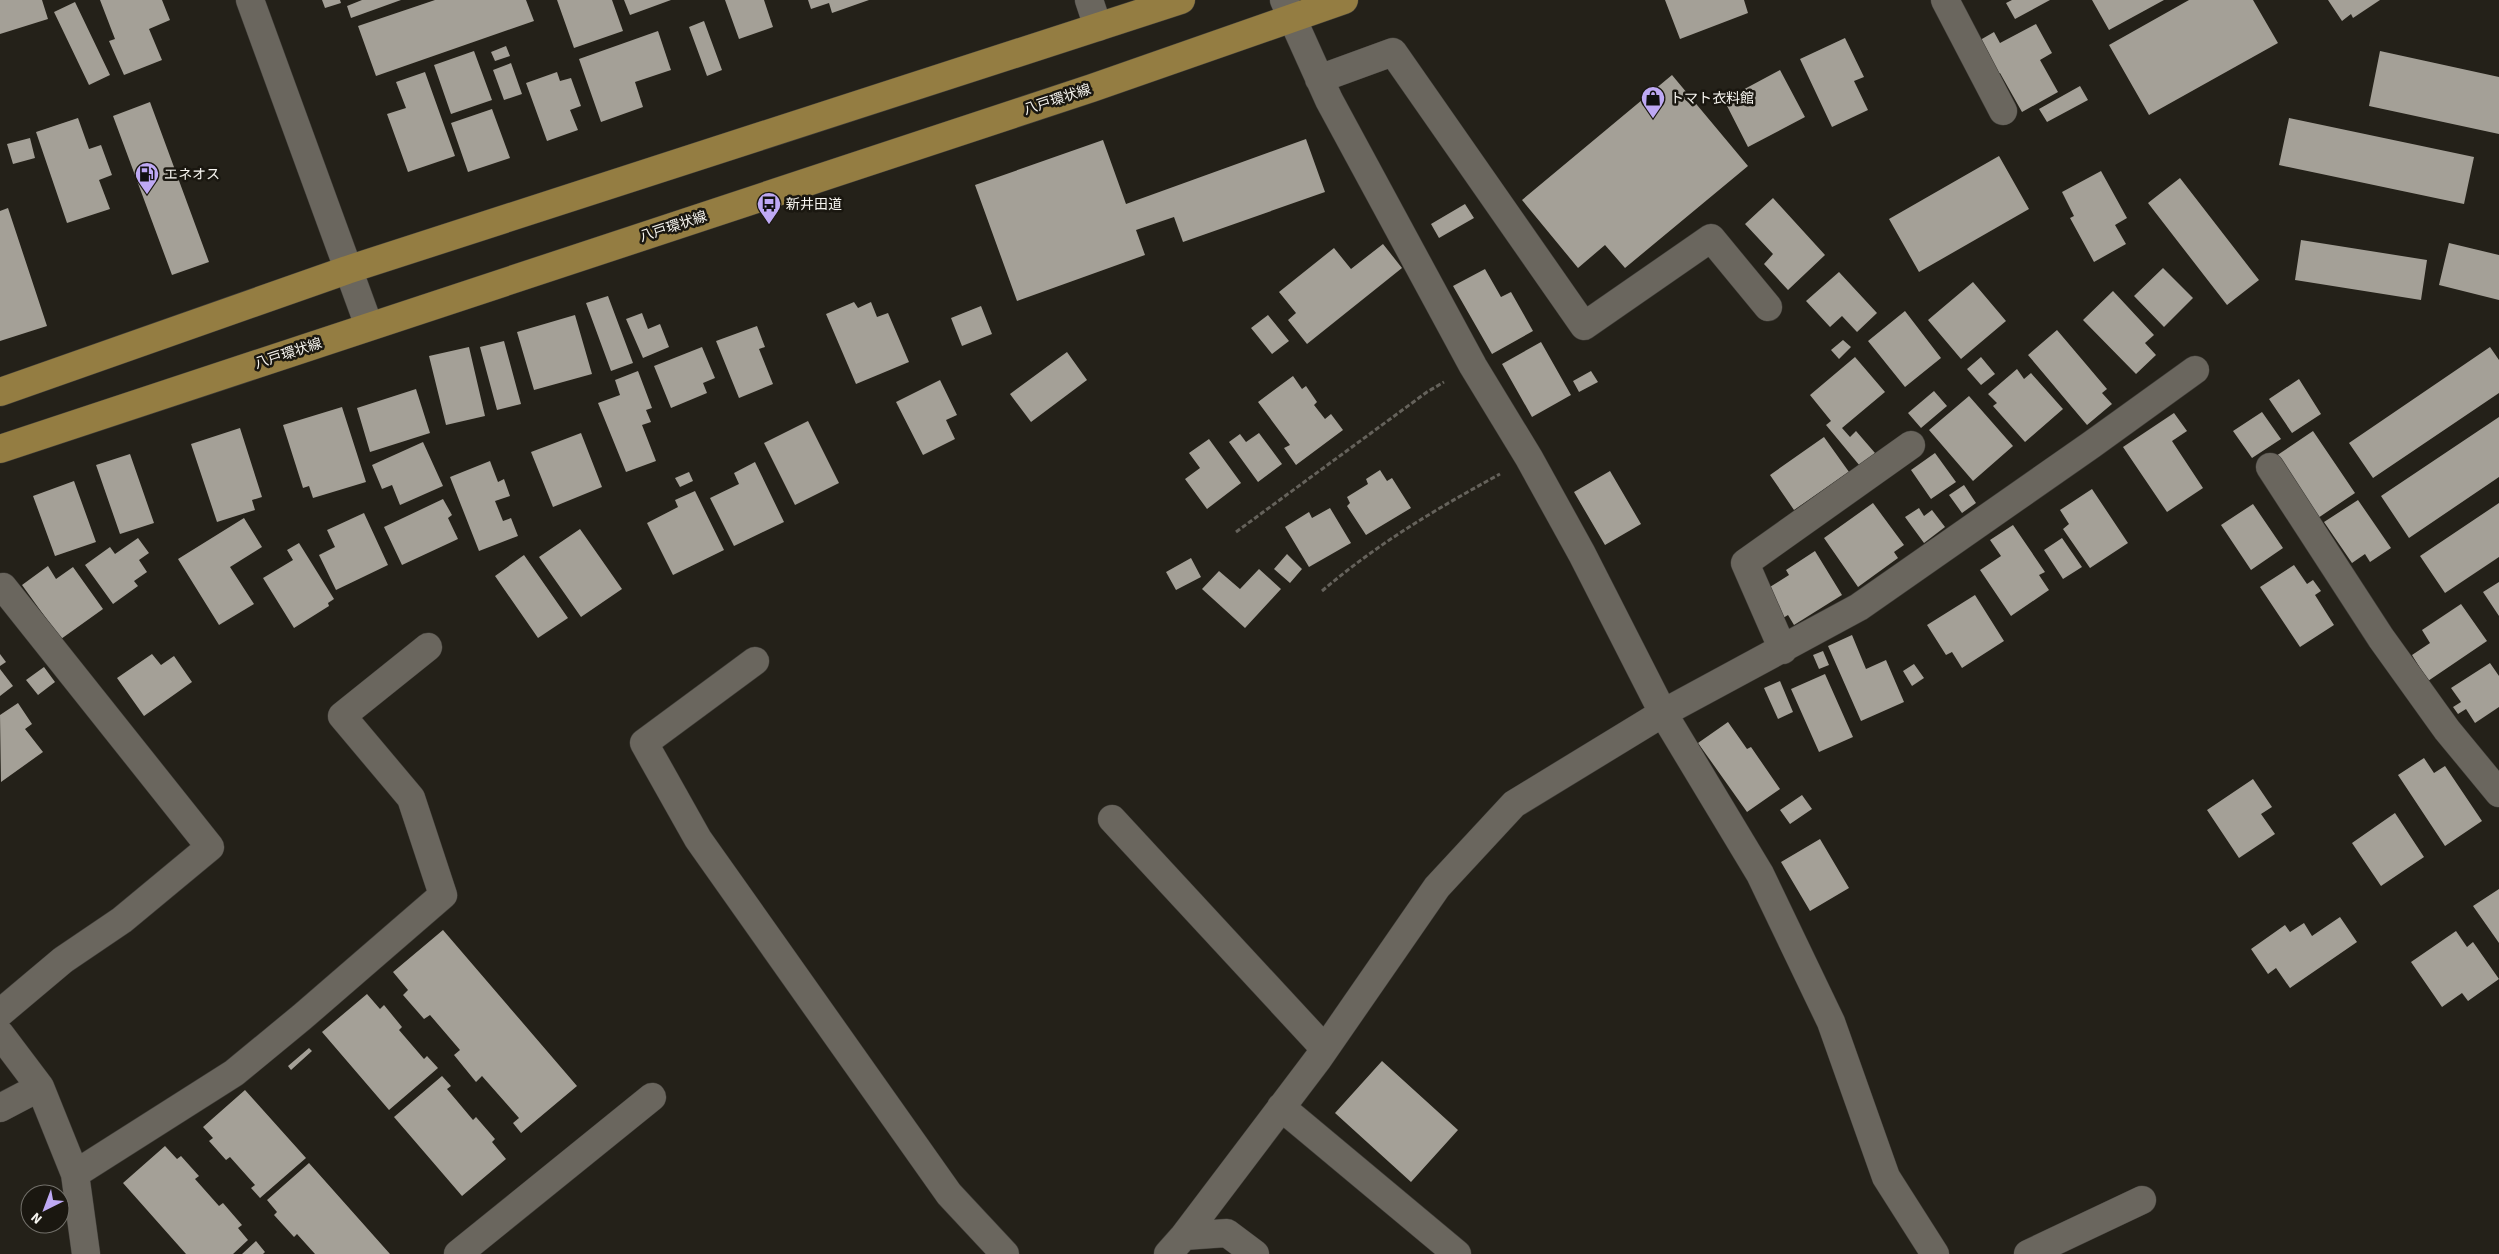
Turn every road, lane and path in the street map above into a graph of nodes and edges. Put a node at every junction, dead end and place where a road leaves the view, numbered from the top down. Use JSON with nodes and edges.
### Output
{"nodes":[{"id":1,"x":250,"y":0,"type":"edge"},
{"id":2,"x":1089,"y":0,"type":"edge"},
{"id":3,"x":1181,"y":0,"type":"edge"},
{"id":4,"x":1344,"y":0,"type":"edge"},
{"id":5,"x":1944,"y":0,"type":"edge"},
{"id":6,"x":1287,"y":9,"type":"edge"},
{"id":7,"x":1098,"y":27,"type":"junction"},
{"id":8,"x":1319,"y":79,"type":"junction"},
{"id":9,"x":2003,"y":111,"type":"dead end"},
{"id":10,"x":347,"y":270,"type":"junction"},
{"id":11,"x":1768,"y":307,"type":"dead end"},
{"id":12,"x":369,"y":326,"type":"junction"},
{"id":13,"x":1473,"y":366,"type":"junction"},
{"id":14,"x":2195,"y":370,"type":"dead end"},
{"id":15,"x":0,"y":392,"type":"edge"},
{"id":16,"x":1911,"y":445,"type":"dead end"},
{"id":17,"x":0,"y":449,"type":"edge"},
{"id":18,"x":1529,"y":458,"type":"junction"},
{"id":19,"x":2270,"y":467,"type":"dead end"},
{"id":20,"x":1236,"y":532,"type":"dead end"},
{"id":21,"x":3,"y":586,"type":"dead end"},
{"id":22,"x":1322,"y":591,"type":"dead end"},
{"id":23,"x":428,"y":647,"type":"dead end"},
{"id":24,"x":1782,"y":650,"type":"junction"},
{"id":25,"x":755,"y":661,"type":"dead end"},
{"id":26,"x":1663,"y":713,"type":"junction"},
{"id":27,"x":2499,"y":793,"type":"edge"},
{"id":28,"x":1112,"y":819,"type":"dead end"},
{"id":29,"x":0,"y":1013,"type":"edge"},
{"id":30,"x":0,"y":1034,"type":"edge"},
{"id":31,"x":1325,"y":1049,"type":"junction"},
{"id":32,"x":40,"y":1087,"type":"junction"},
{"id":33,"x":652,"y":1097,"type":"dead end"},
{"id":34,"x":1281,"y":1107,"type":"junction"},
{"id":35,"x":0,"y":1108,"type":"edge"},
{"id":36,"x":75,"y":1174,"type":"junction"},
{"id":37,"x":2142,"y":1200,"type":"dead end"},
{"id":38,"x":1176,"y":1245,"type":"edge"},
{"id":39,"x":86,"y":1254,"type":"edge"},
{"id":40,"x":458,"y":1254,"type":"edge"},
{"id":41,"x":1005,"y":1254,"type":"edge"},
{"id":42,"x":1255,"y":1254,"type":"edge"},
{"id":43,"x":1458,"y":1254,"type":"edge"},
{"id":44,"x":1935,"y":1254,"type":"edge"},
{"id":45,"x":2028,"y":1254,"type":"edge"}],
"edges":[{"from":1,"to":10,"type":"street"},
{"from":2,"to":7,"type":"street"},
{"from":3,"to":7,"type":"main road"},
{"from":4,"to":6,"type":"main road","name":"八戸環状線"},
{"from":5,"to":9,"type":"street"},
{"from":6,"to":8,"type":"street"},
{"from":6,"to":12,"type":"main road","name":"八戸環状線"},
{"from":7,"to":10,"type":"main road"},
{"from":8,"to":11,"type":"street"},
{"from":8,"to":13,"type":"street"},
{"from":10,"to":12,"type":"street"},
{"from":10,"to":15,"type":"main road"},
{"from":12,"to":17,"type":"main road","name":"八戸環状線"},
{"from":13,"to":18,"type":"street"},
{"from":13,"to":20,"type":"path"},
{"from":14,"to":24,"type":"street"},
{"from":16,"to":24,"type":"street"},
{"from":18,"to":22,"type":"path"},
{"from":18,"to":26,"type":"street"},
{"from":19,"to":27,"type":"street"},
{"from":21,"to":29,"type":"street"},
{"from":23,"to":36,"type":"street"},
{"from":24,"to":26,"type":"street"},
{"from":25,"to":41,"type":"street"},
{"from":26,"to":31,"type":"street"},
{"from":26,"to":44,"type":"street"},
{"from":28,"to":31,"type":"street"},
{"from":30,"to":32,"type":"street"},
{"from":31,"to":34,"type":"street"},
{"from":32,"to":35,"type":"street"},
{"from":32,"to":36,"type":"street"},
{"from":33,"to":40,"type":"street"},
{"from":34,"to":38,"type":"street"},
{"from":34,"to":43,"type":"street"},
{"from":36,"to":39,"type":"street"},
{"from":37,"to":45,"type":"street"},
{"from":38,"to":42,"type":"street"}]}
